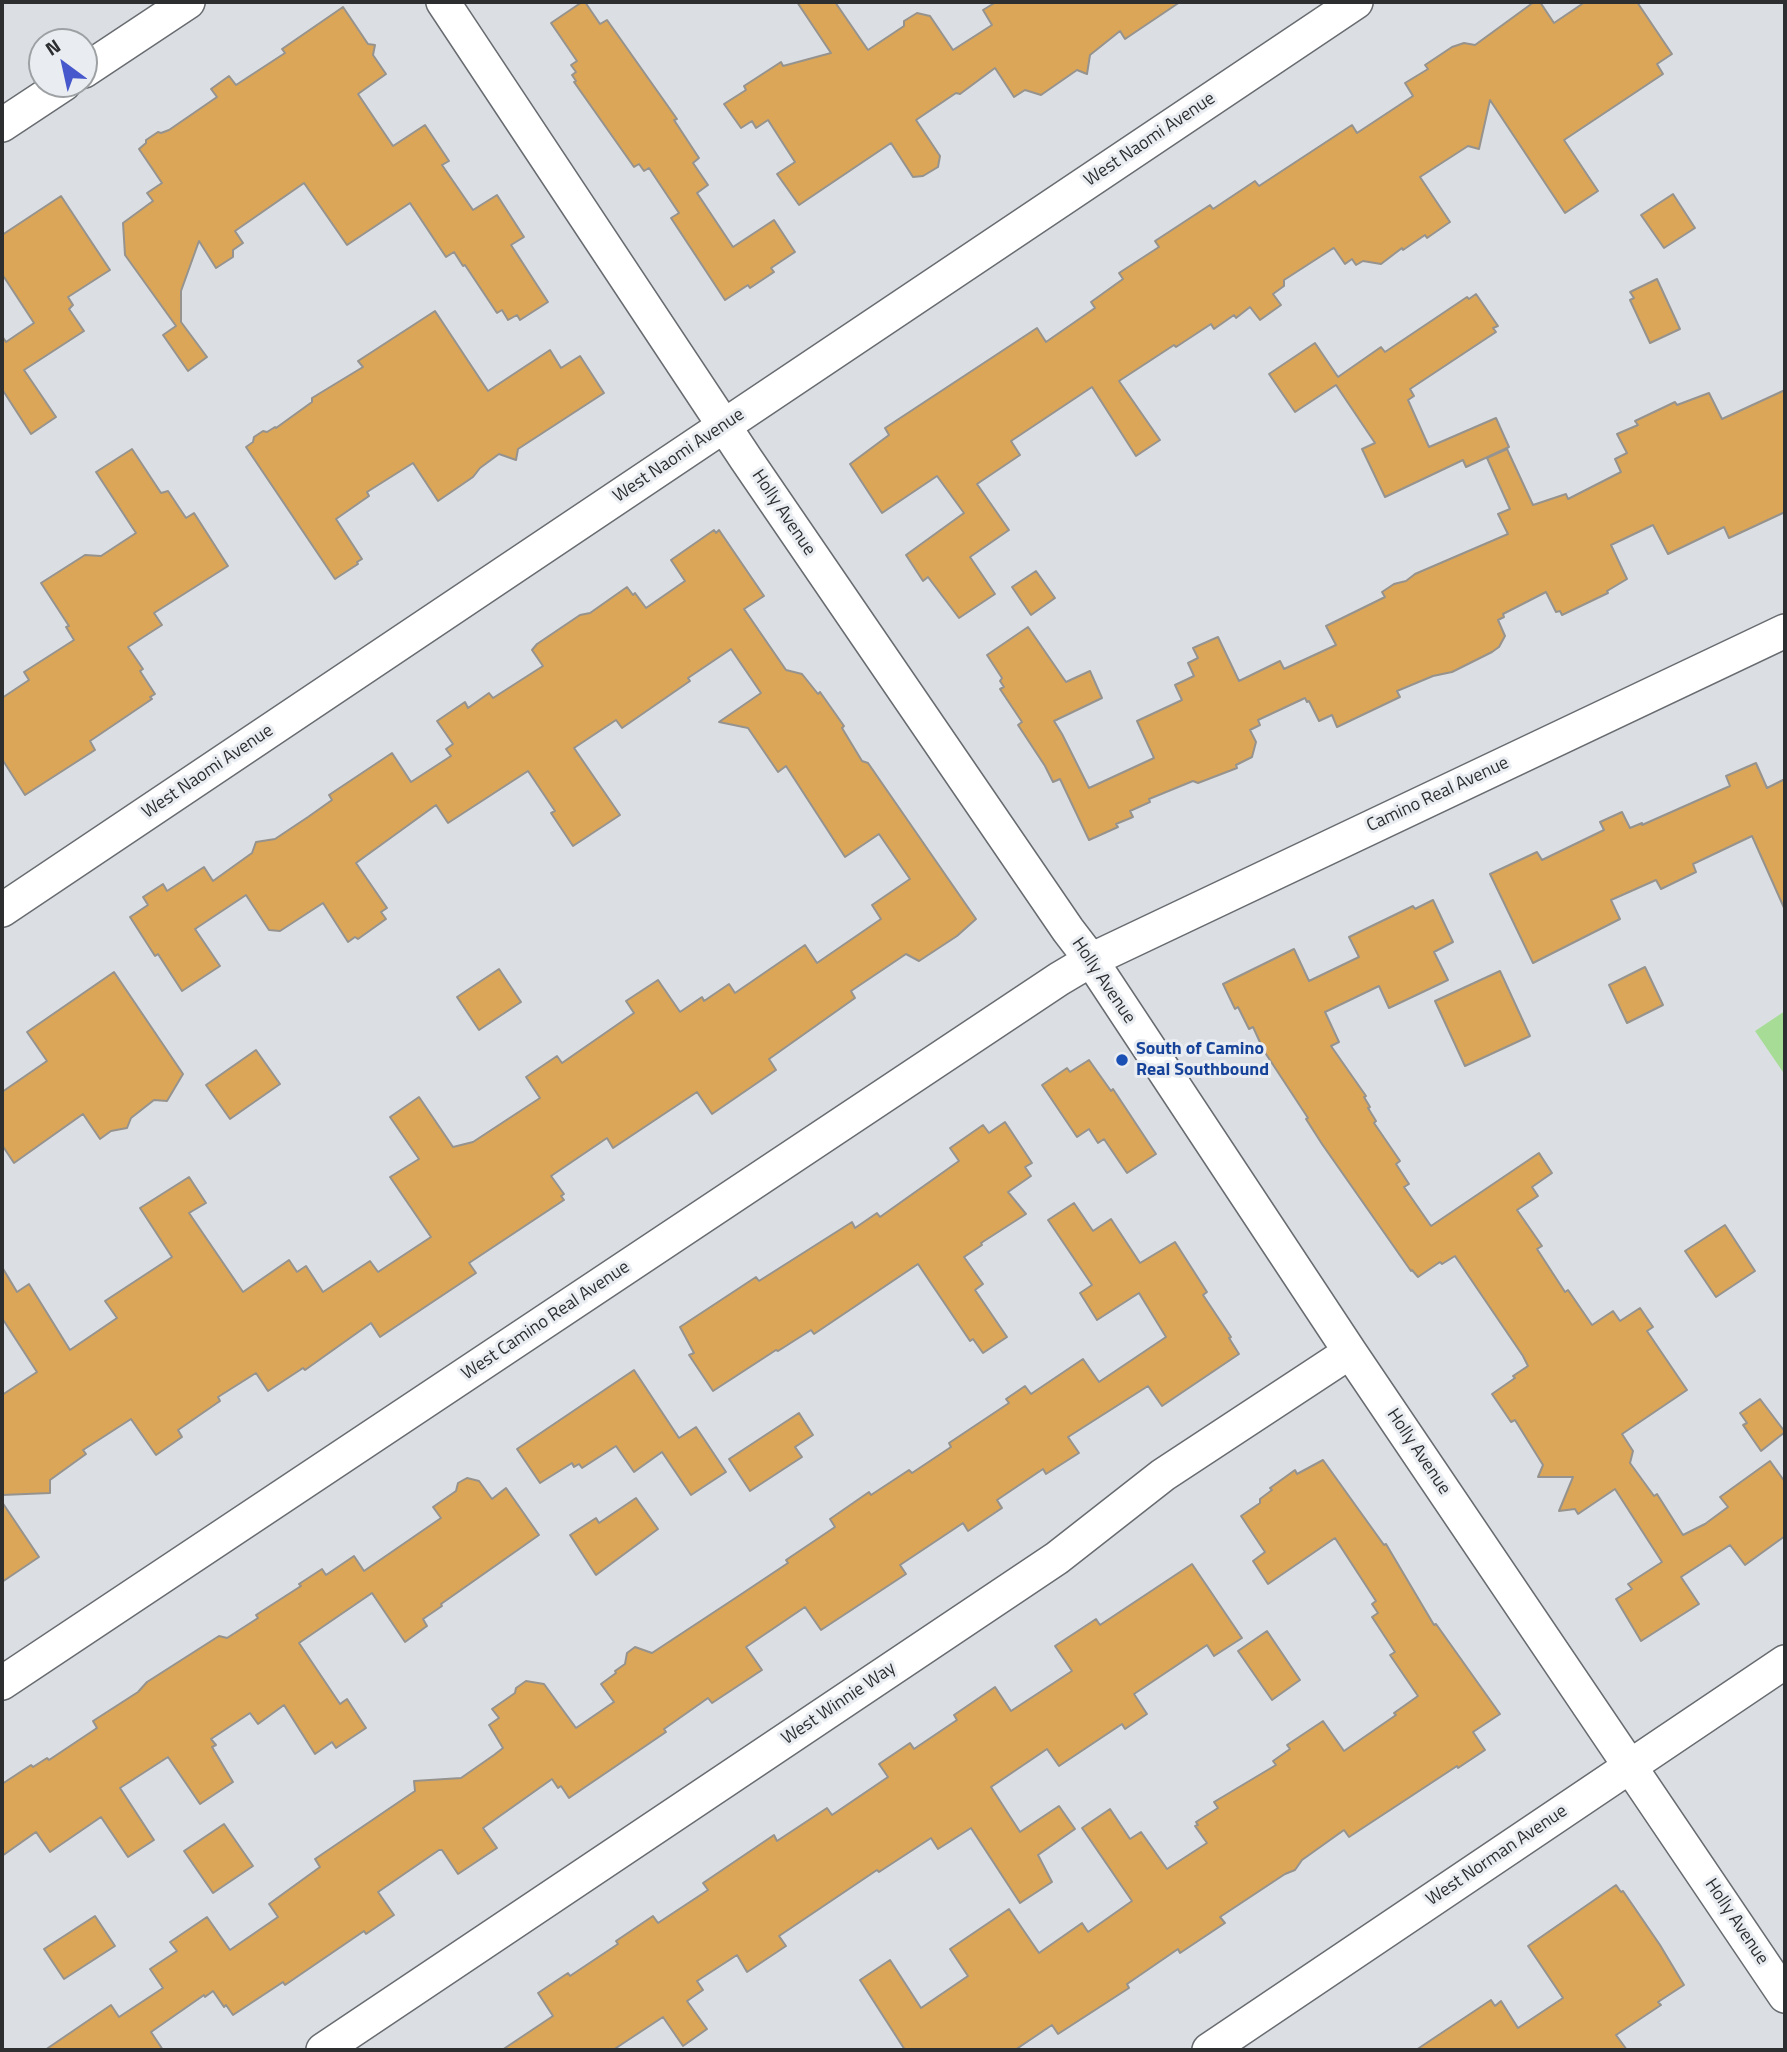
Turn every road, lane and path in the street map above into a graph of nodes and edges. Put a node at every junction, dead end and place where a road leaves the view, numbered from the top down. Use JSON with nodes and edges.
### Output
{"nodes":[{"id":1,"x":188,"y":2,"type":"edge"},
{"id":2,"x":443,"y":2,"type":"edge"},
{"id":3,"x":1356,"y":2,"type":"edge"},
{"id":4,"x":98,"y":62,"type":"edge"},
{"id":5,"x":43,"y":98,"type":"edge"},
{"id":6,"x":2,"y":125,"type":"edge"},
{"id":7,"x":724,"y":424,"type":"junction"},
{"id":8,"x":1785,"y":631,"type":"edge"},
{"id":9,"x":2,"y":910,"type":"edge"},
{"id":10,"x":1091,"y":960,"type":"junction"},
{"id":11,"x":1350,"y":1352,"type":"junction"},
{"id":12,"x":1785,"y":1662,"type":"edge"},
{"id":13,"x":2,"y":1683,"type":"edge"},
{"id":14,"x":1630,"y":1766,"type":"junction"},
{"id":15,"x":1785,"y":1996,"type":"edge"},
{"id":16,"x":323,"y":2050,"type":"edge"},
{"id":17,"x":1209,"y":2050,"type":"edge"}],
"edges":[{"from":1,"to":4,"type":"street"},
{"from":2,"to":7,"type":"street","name":"Holly Avenue"},
{"from":3,"to":7,"type":"street","name":"West Naomi Avenue"},
{"from":5,"to":6,"type":"street"},
{"from":7,"to":9,"type":"street","name":"West Naomi Avenue"},
{"from":7,"to":10,"type":"street","name":"Holly Avenue"},
{"from":8,"to":10,"type":"street","name":"Camino Real Avenue"},
{"from":10,"to":11,"type":"street","name":"Holly Avenue"},
{"from":10,"to":13,"type":"street","name":"West Camino Real Avenue"},
{"from":11,"to":14,"type":"street","name":"Holly Avenue"},
{"from":11,"to":16,"type":"street","name":"West Winnie Way"},
{"from":12,"to":14,"type":"street","name":"West Norman Avenue"},
{"from":14,"to":15,"type":"street","name":"Holly Avenue"},
{"from":14,"to":17,"type":"street","name":"West Norman Avenue"}]}
